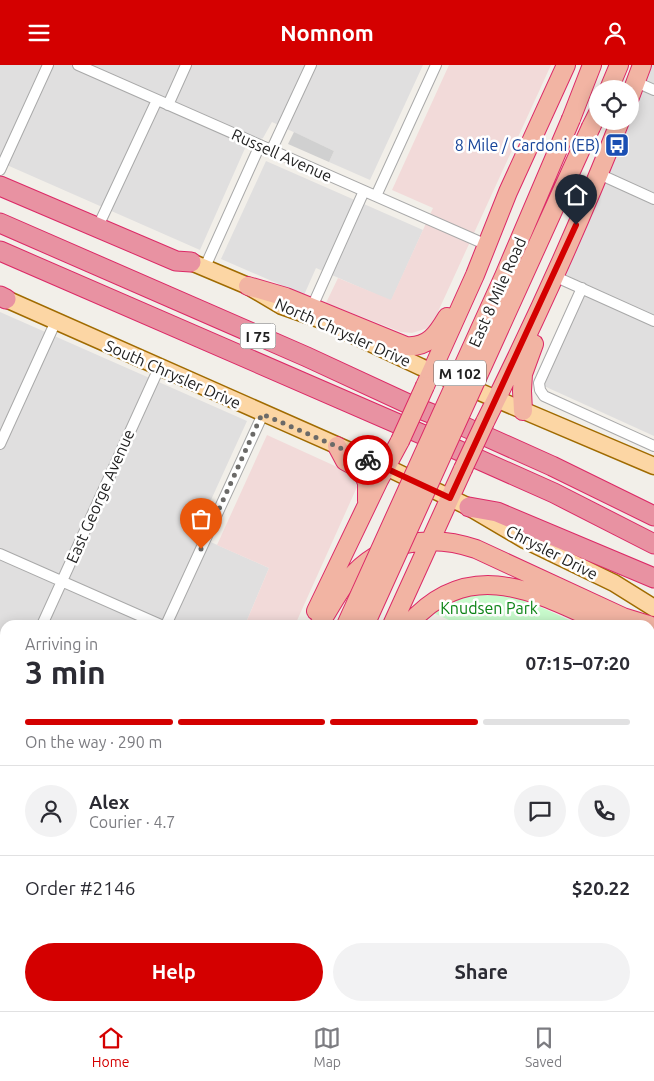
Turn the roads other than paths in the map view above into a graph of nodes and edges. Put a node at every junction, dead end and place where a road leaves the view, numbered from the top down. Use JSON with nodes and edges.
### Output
{"nodes":[{"id":1,"x":48,"y":65,"type":"edge"},
{"id":2,"x":78,"y":65,"type":"edge"},
{"id":3,"x":186,"y":65,"type":"edge"},
{"id":4,"x":311,"y":65,"type":"edge"},
{"id":5,"x":436,"y":65,"type":"edge"},
{"id":6,"x":566,"y":65,"type":"edge"},
{"id":7,"x":592,"y":65,"type":"edge"},
{"id":8,"x":619,"y":65,"type":"edge"},
{"id":9,"x":642,"y":65,"type":"edge"},
{"id":10,"x":613,"y":80,"type":"edge"},
{"id":11,"x":636,"y":80,"type":"edge"},
{"id":12,"x":639,"y":89,"type":"edge"},
{"id":13,"x":654,"y":90,"type":"edge"},
{"id":14,"x":157,"y":100,"type":"junction"},
{"id":15,"x":168,"y":105,"type":"junction"},
{"id":16,"x":589,"y":130,"type":"edge"},
{"id":17,"x":616,"y":130,"type":"edge"},
{"id":18,"x":260,"y":145,"type":"junction"},
{"id":19,"x":271,"y":151,"type":"junction"},
{"id":20,"x":0,"y":170,"type":"edge"},
{"id":21,"x":599,"y":175,"type":"junction"},
{"id":22,"x":0,"y":186,"type":"edge"},
{"id":23,"x":364,"y":191,"type":"junction"},
{"id":24,"x":376,"y":196,"type":"junction"},
{"id":25,"x":654,"y":199,"type":"edge"},
{"id":26,"x":101,"y":220,"type":"dead end"},
{"id":27,"x":0,"y":223,"type":"edge"},
{"id":28,"x":487,"y":245,"type":"junction"},
{"id":29,"x":0,"y":251,"type":"edge"},
{"id":30,"x":198,"y":265,"type":"junction"},
{"id":31,"x":475,"y":275,"type":"junction"},
{"id":32,"x":554,"y":276,"type":"junction"},
{"id":33,"x":248,"y":286,"type":"joint"},
{"id":34,"x":582,"y":288,"type":"junction"},
{"id":35,"x":3,"y":298,"type":"edge"},
{"id":36,"x":315,"y":313,"type":"junction"},
{"id":37,"x":56,"y":321,"type":"junction"},
{"id":38,"x":654,"y":321,"type":"edge"},
{"id":39,"x":159,"y":368,"type":"junction"},
{"id":40,"x":428,"y":379,"type":"junction"},
{"id":41,"x":496,"y":399,"type":"junction"},
{"id":42,"x":524,"y":411,"type":"junction"},
{"id":43,"x":262,"y":414,"type":"junction"},
{"id":44,"x":0,"y":444,"type":"edge"},
{"id":45,"x":337,"y":446,"type":"junction"},
{"id":46,"x":654,"y":446,"type":"edge"},
{"id":47,"x":654,"y":466,"type":"edge"},
{"id":48,"x":386,"y":467,"type":"junction"},
{"id":49,"x":450,"y":498,"type":"junction"},
{"id":50,"x":366,"y":507,"type":"junction"},
{"id":51,"x":469,"y":507,"type":"junction"},
{"id":52,"x":654,"y":516,"type":"edge"},
{"id":53,"x":430,"y":541,"type":"junction"},
{"id":54,"x":654,"y":544,"type":"edge"},
{"id":55,"x":0,"y":554,"type":"edge"},
{"id":56,"x":654,"y":577,"type":"edge"},
{"id":57,"x":62,"y":581,"type":"junction"},
{"id":58,"x":654,"y":608,"type":"edge"},
{"id":59,"x":44,"y":620,"type":"edge"},
{"id":60,"x":150,"y":620,"type":"edge"},
{"id":61,"x":168,"y":620,"type":"edge"},
{"id":62,"x":311,"y":620,"type":"edge"},
{"id":63,"x":323,"y":620,"type":"edge"},
{"id":64,"x":348,"y":620,"type":"edge"},
{"id":65,"x":367,"y":620,"type":"edge"},
{"id":66,"x":394,"y":620,"type":"edge"},
{"id":67,"x":413,"y":620,"type":"edge"},
{"id":68,"x":595,"y":620,"type":"edge"},
{"id":69,"x":633,"y":620,"type":"edge"}],
"edges":[{"from":1,"to":20,"type":"street"},
{"from":2,"to":14,"type":"street","name":"Russell Avenue"},
{"from":3,"to":15,"type":"street"},
{"from":4,"to":19,"type":"street"},
{"from":5,"to":24,"type":"street"},
{"from":6,"to":28,"type":"highway"},
{"from":7,"to":64,"type":"highway","name":"East 8 Mile Road","number":"M 102","bridge":true},
{"from":8,"to":10,"type":"highway"},
{"from":9,"to":11,"type":"highway"},
{"from":12,"to":13,"type":"street"},
{"from":14,"to":15,"type":"street","name":"Russell Avenue"},
{"from":14,"to":26,"type":"street"},
{"from":15,"to":18,"type":"street","name":"Russell Avenue"},
{"from":16,"to":65,"type":"highway","name":"East 8 Mile Road","number":"M 102","bridge":true},
{"from":17,"to":21,"type":"highway"},
{"from":18,"to":19,"type":"street","name":"Russell Avenue"},
{"from":18,"to":30,"type":"street"},
{"from":19,"to":23,"type":"street","name":"Russell Avenue"},
{"from":21,"to":25,"type":"street"},
{"from":21,"to":32,"type":"highway"},
{"from":22,"to":30,"type":"highway"},
{"from":23,"to":24,"type":"street","name":"Russell Avenue"},
{"from":23,"to":36,"type":"street"},
{"from":24,"to":28,"type":"street","name":"Russell Avenue"},
{"from":27,"to":52,"type":"highway","number":"I 75"},
{"from":28,"to":31,"type":"highway"},
{"from":29,"to":54,"type":"highway","number":"I 75"},
{"from":30,"to":33,"type":"main road"},
{"from":31,"to":36,"type":"highway"},
{"from":31,"to":40,"type":"highway"},
{"from":32,"to":34,"type":"street"},
{"from":32,"to":41,"type":"highway"},
{"from":32,"to":42,"type":"highway"},
{"from":33,"to":36,"type":"highway"},
{"from":34,"to":38,"type":"street"},
{"from":34,"to":46,"type":"street"},
{"from":35,"to":37,"type":"main road","name":"South Chrysler Drive"},
{"from":36,"to":40,"type":"main road","name":"North Chrysler Drive"},
{"from":37,"to":39,"type":"main road","name":"South Chrysler Drive"},
{"from":37,"to":44,"type":"street"},
{"from":39,"to":43,"type":"main road","name":"South Chrysler Drive"},
{"from":39,"to":57,"type":"street","name":"East George Avenue"},
{"from":40,"to":41,"type":"main road","name":"North Chrysler Drive"},
{"from":40,"to":48,"type":"highway","bridge":true},
{"from":41,"to":42,"type":"main road"},
{"from":41,"to":49,"type":"highway","bridge":true},
{"from":42,"to":47,"type":"main road"},
{"from":43,"to":45,"type":"main road","name":"South Chrysler Drive"},
{"from":43,"to":61,"type":"street"},
{"from":45,"to":48,"type":"main road","name":"South Chrysler Drive"},
{"from":45,"to":50,"type":"highway"},
{"from":48,"to":49,"type":"main road","name":"South Chrysler Drive"},
{"from":48,"to":50,"type":"highway"},
{"from":49,"to":51,"type":"main road","name":"Chrysler Drive"},
{"from":49,"to":53,"type":"highway"},
{"from":50,"to":62,"type":"highway"},
{"from":51,"to":56,"type":"highway"},
{"from":51,"to":58,"type":"main road","name":"Chrysler Drive"},
{"from":53,"to":63,"type":"highway"},
{"from":53,"to":66,"type":"highway"},
{"from":53,"to":69,"type":"highway"},
{"from":55,"to":57,"type":"street"},
{"from":57,"to":59,"type":"street","name":"East George Avenue"},
{"from":57,"to":60,"type":"street"},
{"from":67,"to":68,"type":"highway"}]}
